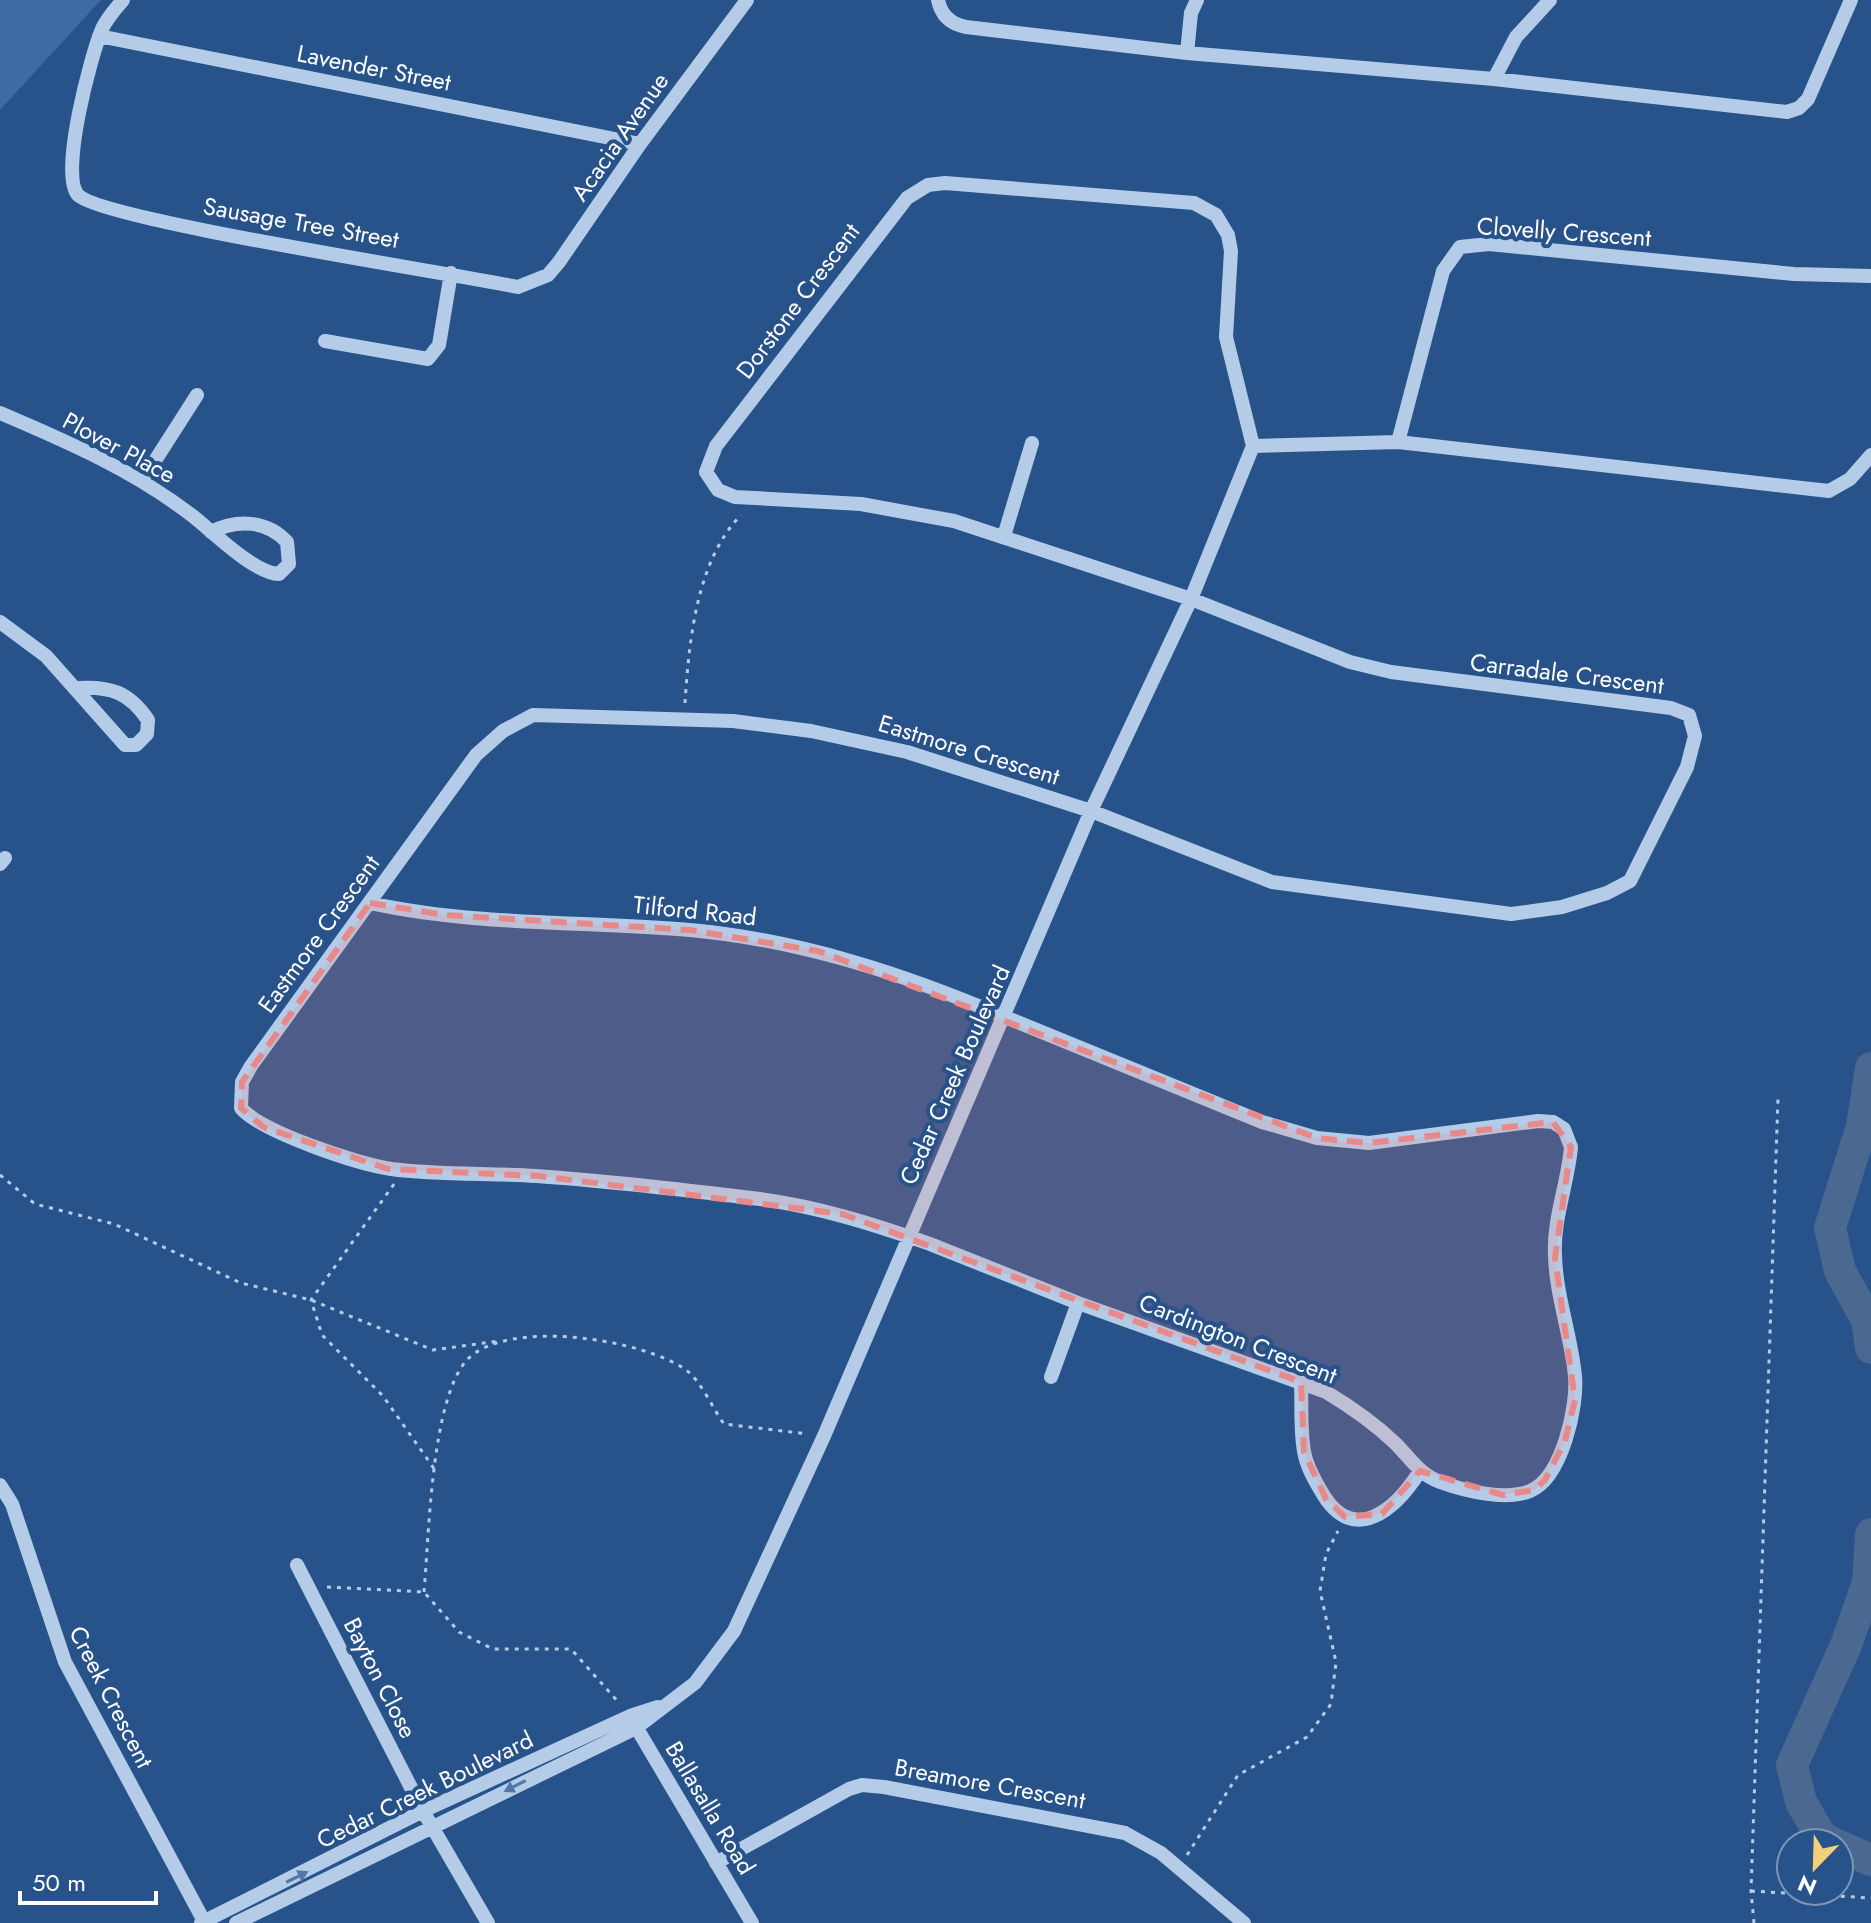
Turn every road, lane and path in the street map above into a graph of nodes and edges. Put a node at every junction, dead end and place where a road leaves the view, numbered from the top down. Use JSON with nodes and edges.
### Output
{"nodes":[{"id":1,"x":123,"y":0,"type":"edge"},
{"id":2,"x":938,"y":0,"type":"edge"},
{"id":3,"x":1197,"y":0,"type":"edge"},
{"id":4,"x":1550,"y":0,"type":"edge"},
{"id":5,"x":1851,"y":0,"type":"edge"},
{"id":6,"x":743,"y":1,"type":"edge"},
{"id":7,"x":99,"y":36,"type":"junction"},
{"id":8,"x":1187,"y":53,"type":"junction"},
{"id":9,"x":1494,"y":79,"type":"junction"},
{"id":10,"x":640,"y":144,"type":"junction"},
{"id":11,"x":451,"y":273,"type":"junction"},
{"id":12,"x":1871,"y":276,"type":"edge"},
{"id":13,"x":518,"y":287,"type":"joint"},
{"id":14,"x":325,"y":341,"type":"dead end"},
{"id":15,"x":197,"y":395,"type":"dead end"},
{"id":16,"x":0,"y":413,"type":"edge"},
{"id":17,"x":1398,"y":442,"type":"junction"},
{"id":18,"x":1032,"y":443,"type":"dead end"},
{"id":19,"x":1253,"y":446,"type":"junction"},
{"id":20,"x":1871,"y":455,"type":"edge"},
{"id":21,"x":142,"y":481,"type":"junction"},
{"id":22,"x":757,"y":499,"type":"junction"},
{"id":23,"x":211,"y":532,"type":"junction"},
{"id":24,"x":1004,"y":536,"type":"junction"},
{"id":25,"x":1191,"y":599,"type":"junction"},
{"id":26,"x":0,"y":622,"type":"edge"},
{"id":27,"x":78,"y":688,"type":"junction"},
{"id":28,"x":684,"y":719,"type":"junction"},
{"id":29,"x":1091,"y":811,"type":"junction"},
{"id":30,"x":370,"y":903,"type":"junction"},
{"id":31,"x":1005,"y":1017,"type":"junction"},
{"id":32,"x":1778,"y":1098,"type":"dead end"},
{"id":33,"x":404,"y":1170,"type":"junction"},
{"id":34,"x":0,"y":1175,"type":"edge"},
{"id":35,"x":908,"y":1236,"type":"junction"},
{"id":36,"x":311,"y":1300,"type":"junction"},
{"id":37,"x":1078,"y":1303,"type":"junction"},
{"id":38,"x":503,"y":1340,"type":"junction"},
{"id":39,"x":1051,"y":1377,"type":"dead end"},
{"id":40,"x":1301,"y":1382,"type":"junction"},
{"id":41,"x":824,"y":1436,"type":"junction"},
{"id":42,"x":435,"y":1470,"type":"junction"},
{"id":43,"x":1420,"y":1471,"type":"junction"},
{"id":44,"x":0,"y":1485,"type":"edge"},
{"id":45,"x":1345,"y":1517,"type":"junction"},
{"id":46,"x":297,"y":1565,"type":"dead end"},
{"id":47,"x":308,"y":1586,"type":"junction"},
{"id":48,"x":424,"y":1592,"type":"junction"},
{"id":49,"x":633,"y":1722,"type":"junction"},
{"id":50,"x":423,"y":1811,"type":"junction"},
{"id":51,"x":432,"y":1826,"type":"junction"},
{"id":52,"x":716,"y":1863,"type":"junction"},
{"id":53,"x":1178,"y":1868,"type":"junction"},
{"id":54,"x":1751,"y":1891,"type":"junction"},
{"id":55,"x":1871,"y":1898,"type":"edge"},
{"id":56,"x":203,"y":1923,"type":"edge"},
{"id":57,"x":236,"y":1923,"type":"edge"},
{"id":58,"x":488,"y":1923,"type":"edge"},
{"id":59,"x":752,"y":1923,"type":"edge"},
{"id":60,"x":1244,"y":1923,"type":"edge"},
{"id":61,"x":1754,"y":1923,"type":"edge"}],
"edges":[{"from":1,"to":7,"type":"street"},
{"from":2,"to":8,"type":"street"},
{"from":3,"to":8,"type":"street"},
{"from":4,"to":9,"type":"street"},
{"from":5,"to":9,"type":"street"},
{"from":6,"to":10,"type":"street","name":"Acacia Avenue"},
{"from":7,"to":10,"type":"street","name":"Lavender Street"},
{"from":7,"to":11,"type":"street","name":"Sausage Tree Street"},
{"from":8,"to":9,"type":"street"},
{"from":10,"to":13,"type":"street","name":"Acacia Avenue"},
{"from":11,"to":13,"type":"street","name":"Sausage Tree Street"},
{"from":11,"to":14,"type":"street"},
{"from":12,"to":17,"type":"street","name":"Clovelly Crescent"},
{"from":15,"to":21,"type":"street"},
{"from":16,"to":21,"type":"street","name":"Plover Place"},
{"from":17,"to":19,"type":"street"},
{"from":17,"to":20,"type":"street"},
{"from":18,"to":24,"type":"street"},
{"from":19,"to":22,"type":"street","name":"Dorstone Crescent"},
{"from":19,"to":25,"type":"street","name":"Cedar Creek Boulevard"},
{"from":21,"to":23,"type":"street","name":"Plover Place"},
{"from":22,"to":24,"type":"street","name":"Dorstone Crescent"},
{"from":22,"to":28,"type":"path"},
{"from":23,"to":23,"type":"street","name":"Plover Place"},
{"from":24,"to":25,"type":"street","name":"Dorstone Crescent"},
{"from":25,"to":29,"type":"street","name":"Cedar Creek Boulevard"},
{"from":25,"to":29,"type":"street","name":"Carradale Crescent"},
{"from":26,"to":27,"type":"street"},
{"from":27,"to":27,"type":"street"},
{"from":28,"to":29,"type":"street","name":"Eastmore Crescent"},
{"from":28,"to":30,"type":"street","name":"Eastmore Crescent"},
{"from":29,"to":31,"type":"street","name":"Cedar Creek Boulevard"},
{"from":30,"to":31,"type":"street","name":"Tilford Road"},
{"from":30,"to":33,"type":"street","name":"Eastmore Crescent"},
{"from":31,"to":35,"type":"street","name":"Cedar Creek Boulevard"},
{"from":31,"to":43,"type":"street","name":"Cardington Crescent"},
{"from":32,"to":54,"type":"path"},
{"from":33,"to":35,"type":"street","name":"Eastmore Crescent"},
{"from":33,"to":36,"type":"path"},
{"from":34,"to":36,"type":"path"},
{"from":35,"to":37,"type":"street","name":"Cardington Crescent"},
{"from":35,"to":41,"type":"street","name":"Cedar Creek Boulevard"},
{"from":36,"to":38,"type":"path"},
{"from":36,"to":42,"type":"path"},
{"from":37,"to":39,"type":"street"},
{"from":37,"to":40,"type":"street","name":"Cardington Crescent"},
{"from":38,"to":41,"type":"path"},
{"from":38,"to":42,"type":"path"},
{"from":40,"to":43,"type":"street","name":"Cardington Crescent"},
{"from":40,"to":45,"type":"street"},
{"from":41,"to":49,"type":"street","name":"Cedar Creek Boulevard"},
{"from":42,"to":48,"type":"path"},
{"from":43,"to":45,"type":"street"},
{"from":44,"to":56,"type":"street","name":"Creek Crescent"},
{"from":45,"to":53,"type":"path"},
{"from":46,"to":47,"type":"street","name":"Bayton Close"},
{"from":47,"to":48,"type":"path"},
{"from":47,"to":50,"type":"street","name":"Bayton Close"},
{"from":48,"to":49,"type":"path"},
{"from":49,"to":50,"type":"street","name":"Cedar Creek Boulevard"},
{"from":49,"to":51,"type":"street","name":"Cedar Creek Boulevard","one_way":true},
{"from":49,"to":52,"type":"street","name":"Ballasalla Road"},
{"from":50,"to":51,"type":"street","name":"Bayton Close"},
{"from":56,"to":50,"type":"street","name":"Cedar Creek Boulevard","one_way":true},
{"from":51,"to":57,"type":"street","name":"Cedar Creek Boulevard"},
{"from":51,"to":58,"type":"street","name":"Bayton Close"},
{"from":52,"to":53,"type":"street","name":"Breamore Crescent"},
{"from":52,"to":59,"type":"street","name":"Ballasalla Road"},
{"from":53,"to":60,"type":"street","name":"Breamore Crescent"},
{"from":54,"to":55,"type":"path"},
{"from":54,"to":61,"type":"path"}]}
